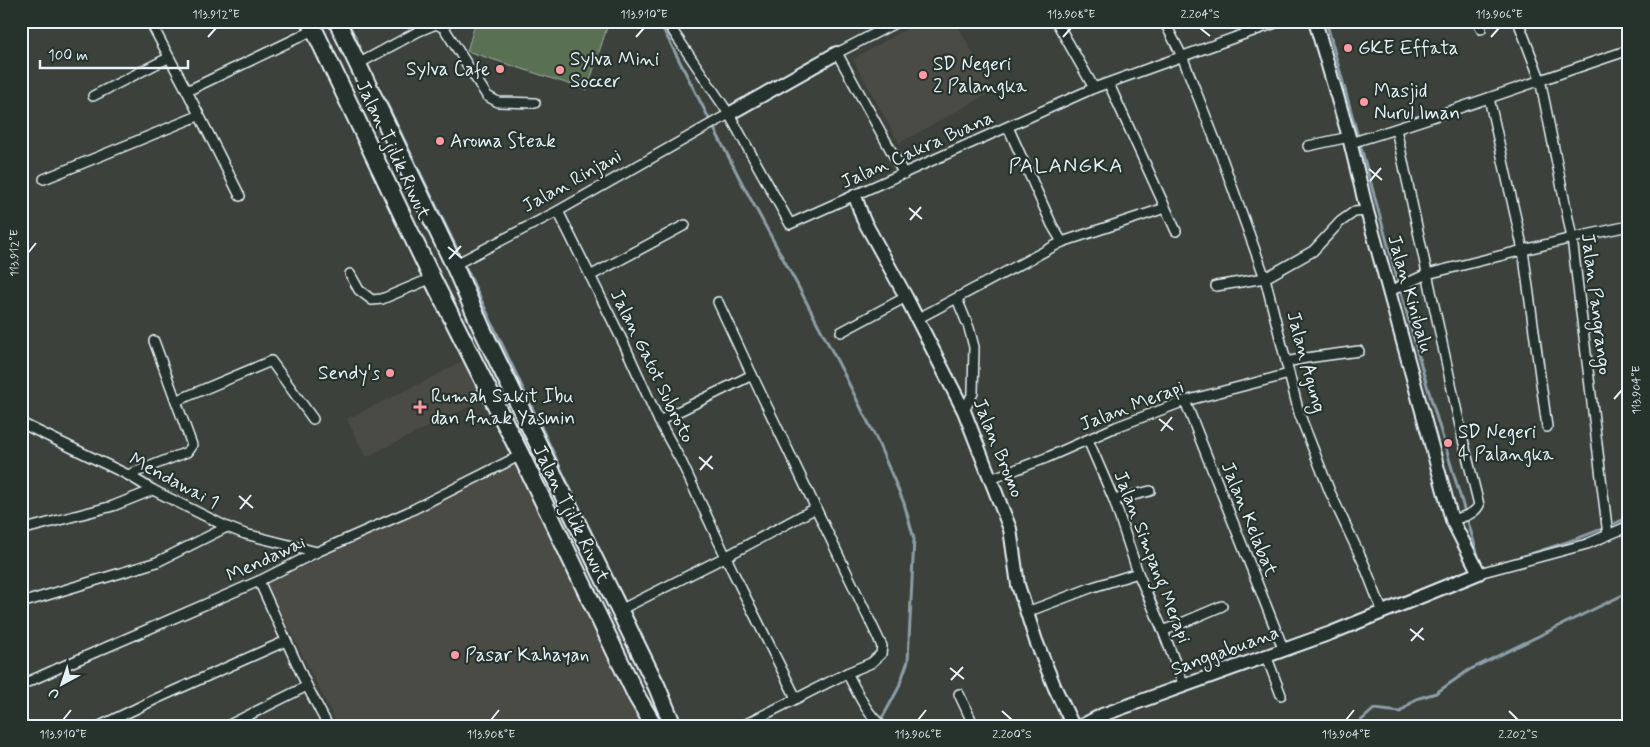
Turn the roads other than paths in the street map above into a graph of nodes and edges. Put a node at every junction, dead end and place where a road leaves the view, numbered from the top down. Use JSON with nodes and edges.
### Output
{"nodes":[{"id":1,"x":150,"y":21,"type":"edge"},
{"id":2,"x":337,"y":21,"type":"edge"},
{"id":3,"x":899,"y":21,"type":"edge"},
{"id":4,"x":1056,"y":21,"type":"edge"},
{"id":5,"x":1164,"y":21,"type":"edge"},
{"id":6,"x":1282,"y":21,"type":"edge"},
{"id":7,"x":1315,"y":21,"type":"edge"},
{"id":8,"x":1518,"y":21,"type":"edge"},
{"id":9,"x":669,"y":22,"type":"edge"},
{"id":10,"x":312,"y":25,"type":"edge"},
{"id":11,"x":1629,"y":50,"type":"edge"},
{"id":12,"x":837,"y":53,"type":"junction"},
{"id":13,"x":1182,"y":56,"type":"junction"},
{"id":14,"x":168,"y":58,"type":"junction"},
{"id":15,"x":358,"y":64,"type":"junction"},
{"id":16,"x":1540,"y":79,"type":"junction"},
{"id":17,"x":1109,"y":84,"type":"junction"},
{"id":18,"x":1094,"y":88,"type":"junction"},
{"id":19,"x":187,"y":91,"type":"junction"},
{"id":20,"x":93,"y":96,"type":"dead end"},
{"id":21,"x":1489,"y":98,"type":"junction"},
{"id":22,"x":535,"y":103,"type":"dead end"},
{"id":23,"x":198,"y":116,"type":"junction"},
{"id":24,"x":724,"y":117,"type":"junction"},
{"id":25,"x":384,"y":118,"type":"junction"},
{"id":26,"x":1008,"y":127,"type":"junction"},
{"id":27,"x":1396,"y":129,"type":"junction"},
{"id":28,"x":361,"y":130,"type":"junction"},
{"id":29,"x":1350,"y":140,"type":"junction"},
{"id":30,"x":1308,"y":146,"type":"dead end"},
{"id":31,"x":904,"y":174,"type":"junction"},
{"id":32,"x":44,"y":179,"type":"dead end"},
{"id":33,"x":240,"y":196,"type":"dead end"},
{"id":34,"x":855,"y":196,"type":"junction"},
{"id":35,"x":1166,"y":208,"type":"junction"},
{"id":36,"x":558,"y":211,"type":"junction"},
{"id":37,"x":1367,"y":211,"type":"junction"},
{"id":38,"x":686,"y":225,"type":"dead end"},
{"id":39,"x":1629,"y":226,"type":"edge"},
{"id":40,"x":1176,"y":231,"type":"dead end"},
{"id":41,"x":1572,"y":238,"type":"junction"},
{"id":42,"x":1062,"y":242,"type":"junction"},
{"id":43,"x":1523,"y":250,"type":"junction"},
{"id":44,"x":454,"y":265,"type":"junction"},
{"id":45,"x":350,"y":274,"type":"dead end"},
{"id":46,"x":1427,"y":274,"type":"junction"},
{"id":47,"x":590,"y":276,"type":"junction"},
{"id":48,"x":432,"y":278,"type":"junction"},
{"id":49,"x":1265,"y":278,"type":"junction"},
{"id":50,"x":1216,"y":286,"type":"dead end"},
{"id":51,"x":1390,"y":291,"type":"junction"},
{"id":52,"x":906,"y":297,"type":"junction"},
{"id":53,"x":957,"y":299,"type":"junction"},
{"id":54,"x":718,"y":302,"type":"dead end"},
{"id":55,"x":917,"y":319,"type":"junction"},
{"id":56,"x":841,"y":332,"type":"dead end"},
{"id":57,"x":154,"y":341,"type":"dead end"},
{"id":58,"x":1359,"y":351,"type":"dead end"},
{"id":59,"x":1286,"y":362,"type":"junction"},
{"id":60,"x":1289,"y":374,"type":"junction"},
{"id":61,"x":752,"y":375,"type":"junction"},
{"id":62,"x":176,"y":401,"type":"junction"},
{"id":63,"x":1185,"y":401,"type":"junction"},
{"id":64,"x":964,"y":411,"type":"junction"},
{"id":65,"x":313,"y":419,"type":"dead end"},
{"id":66,"x":659,"y":421,"type":"junction"},
{"id":67,"x":21,"y":423,"type":"edge"},
{"id":68,"x":1547,"y":427,"type":"dead end"},
{"id":69,"x":1088,"y":440,"type":"junction"},
{"id":70,"x":521,"y":455,"type":"junction"},
{"id":71,"x":128,"y":475,"type":"junction"},
{"id":72,"x":991,"y":479,"type":"junction"},
{"id":73,"x":153,"y":490,"type":"junction"},
{"id":74,"x":1150,"y":491,"type":"dead end"},
{"id":75,"x":1114,"y":500,"type":"junction"},
{"id":76,"x":816,"y":508,"type":"junction"},
{"id":77,"x":1452,"y":520,"type":"junction"},
{"id":78,"x":1629,"y":526,"type":"edge"},
{"id":79,"x":227,"y":527,"type":"junction"},
{"id":80,"x":21,"y":530,"type":"edge"},
{"id":81,"x":1608,"y":535,"type":"junction"},
{"id":82,"x":317,"y":552,"type":"junction"},
{"id":83,"x":725,"y":557,"type":"junction"},
{"id":84,"x":1138,"y":573,"type":"junction"},
{"id":85,"x":1479,"y":573,"type":"junction"},
{"id":86,"x":259,"y":581,"type":"junction"},
{"id":87,"x":21,"y":603,"type":"edge"},
{"id":88,"x":1222,"y":606,"type":"dead end"},
{"id":89,"x":620,"y":610,"type":"junction"},
{"id":90,"x":1027,"y":612,"type":"junction"},
{"id":91,"x":1383,"y":612,"type":"junction"},
{"id":92,"x":1163,"y":631,"type":"junction"},
{"id":93,"x":286,"y":642,"type":"junction"},
{"id":94,"x":1283,"y":648,"type":"junction"},
{"id":95,"x":1266,"y":655,"type":"junction"},
{"id":96,"x":847,"y":673,"type":"junction"},
{"id":97,"x":21,"y":685,"type":"edge"},
{"id":98,"x":307,"y":686,"type":"junction"},
{"id":99,"x":1184,"y":686,"type":"junction"},
{"id":100,"x":959,"y":694,"type":"dead end"},
{"id":101,"x":1281,"y":695,"type":"dead end"},
{"id":102,"x":796,"y":698,"type":"junction"},
{"id":103,"x":881,"y":725,"type":"edge"},
{"id":104,"x":100,"y":726,"type":"edge"},
{"id":105,"x":227,"y":726,"type":"edge"},
{"id":106,"x":328,"y":726,"type":"edge"},
{"id":107,"x":654,"y":726,"type":"edge"},
{"id":108,"x":673,"y":726,"type":"edge"},
{"id":109,"x":742,"y":726,"type":"edge"},
{"id":110,"x":974,"y":726,"type":"edge"},
{"id":111,"x":1073,"y":726,"type":"edge"},
{"id":112,"x":1081,"y":726,"type":"edge"}],
"edges":[{"from":1,"to":14,"type":"street"},
{"from":2,"to":15,"type":"highway","name":"Jalan Tjilik Riwut"},
{"from":3,"to":12,"type":"street"},
{"from":4,"to":18,"type":"street"},
{"from":5,"to":13,"type":"street","name":"Jalan Agung"},
{"from":6,"to":13,"type":"street","name":"Jalan Cakra Buana"},
{"from":7,"to":29,"type":"street","name":"Jalan Kinibalu"},
{"from":8,"to":16,"type":"street","name":"Jalan Pangrango"},
{"from":9,"to":24,"type":"street"},
{"from":10,"to":19,"type":"street"},
{"from":10,"to":28,"type":"highway","name":"Jalan Tjilik Riwut"},
{"from":11,"to":16,"type":"street"},
{"from":12,"to":24,"type":"street"},
{"from":12,"to":31,"type":"street"},
{"from":13,"to":17,"type":"street","name":"Jalan Cakra Buana"},
{"from":13,"to":49,"type":"street","name":"Jalan Agung"},
{"from":14,"to":19,"type":"street"},
{"from":14,"to":20,"type":"street"},
{"from":15,"to":22,"type":"street"},
{"from":15,"to":25,"type":"highway","name":"Jalan Tjilik Riwut"},
{"from":16,"to":21,"type":"street"},
{"from":16,"to":41,"type":"street","name":"Jalan Pangrango"},
{"from":17,"to":18,"type":"street","name":"Jalan Cakra Buana"},
{"from":17,"to":35,"type":"street"},
{"from":18,"to":26,"type":"street","name":"Jalan Cakra Buana"},
{"from":19,"to":23,"type":"street"},
{"from":21,"to":27,"type":"street"},
{"from":21,"to":43,"type":"street"},
{"from":23,"to":32,"type":"street"},
{"from":23,"to":33,"type":"street"},
{"from":24,"to":34,"type":"street","name":"Jalan Cakra Buana"},
{"from":24,"to":36,"type":"street","name":"Jalan Rinjani"},
{"from":25,"to":28,"type":"highway"},
{"from":25,"to":44,"type":"highway","name":"Jalan Tjilik Riwut"},
{"from":26,"to":31,"type":"street","name":"Jalan Cakra Buana"},
{"from":26,"to":42,"type":"street"},
{"from":27,"to":29,"type":"street"},
{"from":27,"to":46,"type":"street"},
{"from":28,"to":48,"type":"highway","name":"Jalan Tjilik Riwut"},
{"from":29,"to":30,"type":"street"},
{"from":29,"to":37,"type":"street","name":"Jalan Kinibalu"},
{"from":31,"to":34,"type":"street","name":"Jalan Cakra Buana"},
{"from":34,"to":52,"type":"street","name":"Jalan Bromo"},
{"from":35,"to":40,"type":"street"},
{"from":35,"to":42,"type":"street"},
{"from":36,"to":44,"type":"street","name":"Jalan Rinjani"},
{"from":36,"to":47,"type":"street","name":"Jalan Gatot Subroto"},
{"from":37,"to":49,"type":"street"},
{"from":37,"to":51,"type":"street","name":"Jalan Kinibalu"},
{"from":38,"to":47,"type":"street"},
{"from":39,"to":41,"type":"street"},
{"from":41,"to":43,"type":"street"},
{"from":41,"to":81,"type":"street","name":"Jalan Pangrango"},
{"from":42,"to":53,"type":"street"},
{"from":43,"to":46,"type":"street"},
{"from":43,"to":68,"type":"street"},
{"from":44,"to":89,"type":"highway","name":"Jalan Tjilik Riwut"},
{"from":45,"to":48,"type":"street"},
{"from":46,"to":51,"type":"street"},
{"from":46,"to":77,"type":"street"},
{"from":47,"to":66,"type":"street","name":"Jalan Gatot Subroto"},
{"from":48,"to":70,"type":"highway","name":"Jalan Tjilik Riwut"},
{"from":49,"to":50,"type":"street"},
{"from":49,"to":59,"type":"street","name":"Jalan Agung"},
{"from":51,"to":77,"type":"street","name":"Jalan Kinibalu"},
{"from":52,"to":55,"type":"street","name":"Jalan Bromo"},
{"from":52,"to":56,"type":"street"},
{"from":53,"to":55,"type":"street"},
{"from":53,"to":64,"type":"street"},
{"from":54,"to":61,"type":"street"},
{"from":55,"to":64,"type":"street","name":"Jalan Bromo"},
{"from":57,"to":62,"type":"street"},
{"from":58,"to":59,"type":"street"},
{"from":59,"to":60,"type":"street","name":"Jalan Agung"},
{"from":60,"to":63,"type":"street","name":"Jalan Merapi"},
{"from":60,"to":91,"type":"street","name":"Jalan Agung"},
{"from":61,"to":66,"type":"street"},
{"from":61,"to":76,"type":"street"},
{"from":62,"to":65,"type":"street"},
{"from":62,"to":71,"type":"street"},
{"from":63,"to":69,"type":"street","name":"Jalan Merapi"},
{"from":63,"to":94,"type":"street","name":"Jalan Kelabat"},
{"from":64,"to":72,"type":"street","name":"Jalan Bromo"},
{"from":66,"to":83,"type":"street","name":"Jalan Gatot Subroto"},
{"from":67,"to":71,"type":"street","name":"Mendawai 1"},
{"from":69,"to":72,"type":"street","name":"Jalan Merapi"},
{"from":69,"to":75,"type":"street","name":"Jalan Simpang Merapi"},
{"from":70,"to":82,"type":"street","name":"Mendawai"},
{"from":70,"to":107,"type":"highway","name":"Jalan Tjilik Riwut"},
{"from":71,"to":73,"type":"street","name":"Mendawai 1"},
{"from":72,"to":90,"type":"street","name":"Jalan Bromo"},
{"from":73,"to":79,"type":"street","name":"Mendawai 1"},
{"from":73,"to":80,"type":"street"},
{"from":74,"to":75,"type":"street"},
{"from":75,"to":84,"type":"street","name":"Jalan Simpang Merapi"},
{"from":76,"to":83,"type":"street"},
{"from":76,"to":96,"type":"street"},
{"from":77,"to":85,"type":"street","name":"Jalan Kinibalu"},
{"from":78,"to":81,"type":"street"},
{"from":79,"to":82,"type":"street","name":"Mendawai 1"},
{"from":79,"to":87,"type":"street"},
{"from":81,"to":85,"type":"street"},
{"from":82,"to":86,"type":"street","name":"Mendawai"},
{"from":83,"to":89,"type":"street"},
{"from":83,"to":102,"type":"street","name":"Jalan Gatot Subroto"},
{"from":84,"to":90,"type":"street"},
{"from":84,"to":92,"type":"street","name":"Jalan Simpang Merapi"},
{"from":85,"to":91,"type":"street"},
{"from":86,"to":93,"type":"street"},
{"from":86,"to":97,"type":"street","name":"Mendawai"},
{"from":88,"to":92,"type":"street"},
{"from":89,"to":108,"type":"highway","name":"Jalan Tjilik Riwut"},
{"from":90,"to":111,"type":"street","name":"Jalan Bromo"},
{"from":91,"to":94,"type":"street","name":"Sanggabuana"},
{"from":92,"to":99,"type":"street","name":"Jalan Simpang Merapi"},
{"from":93,"to":98,"type":"street"},
{"from":93,"to":104,"type":"street"},
{"from":94,"to":95,"type":"street","name":"Sanggabuana"},
{"from":95,"to":99,"type":"street","name":"Sanggabuana"},
{"from":95,"to":101,"type":"street"},
{"from":96,"to":102,"type":"street"},
{"from":96,"to":103,"type":"street"},
{"from":98,"to":105,"type":"street"},
{"from":98,"to":106,"type":"street"},
{"from":99,"to":112,"type":"street","name":"Sanggabuana"},
{"from":100,"to":110,"type":"street"},
{"from":102,"to":109,"type":"street"}]}
